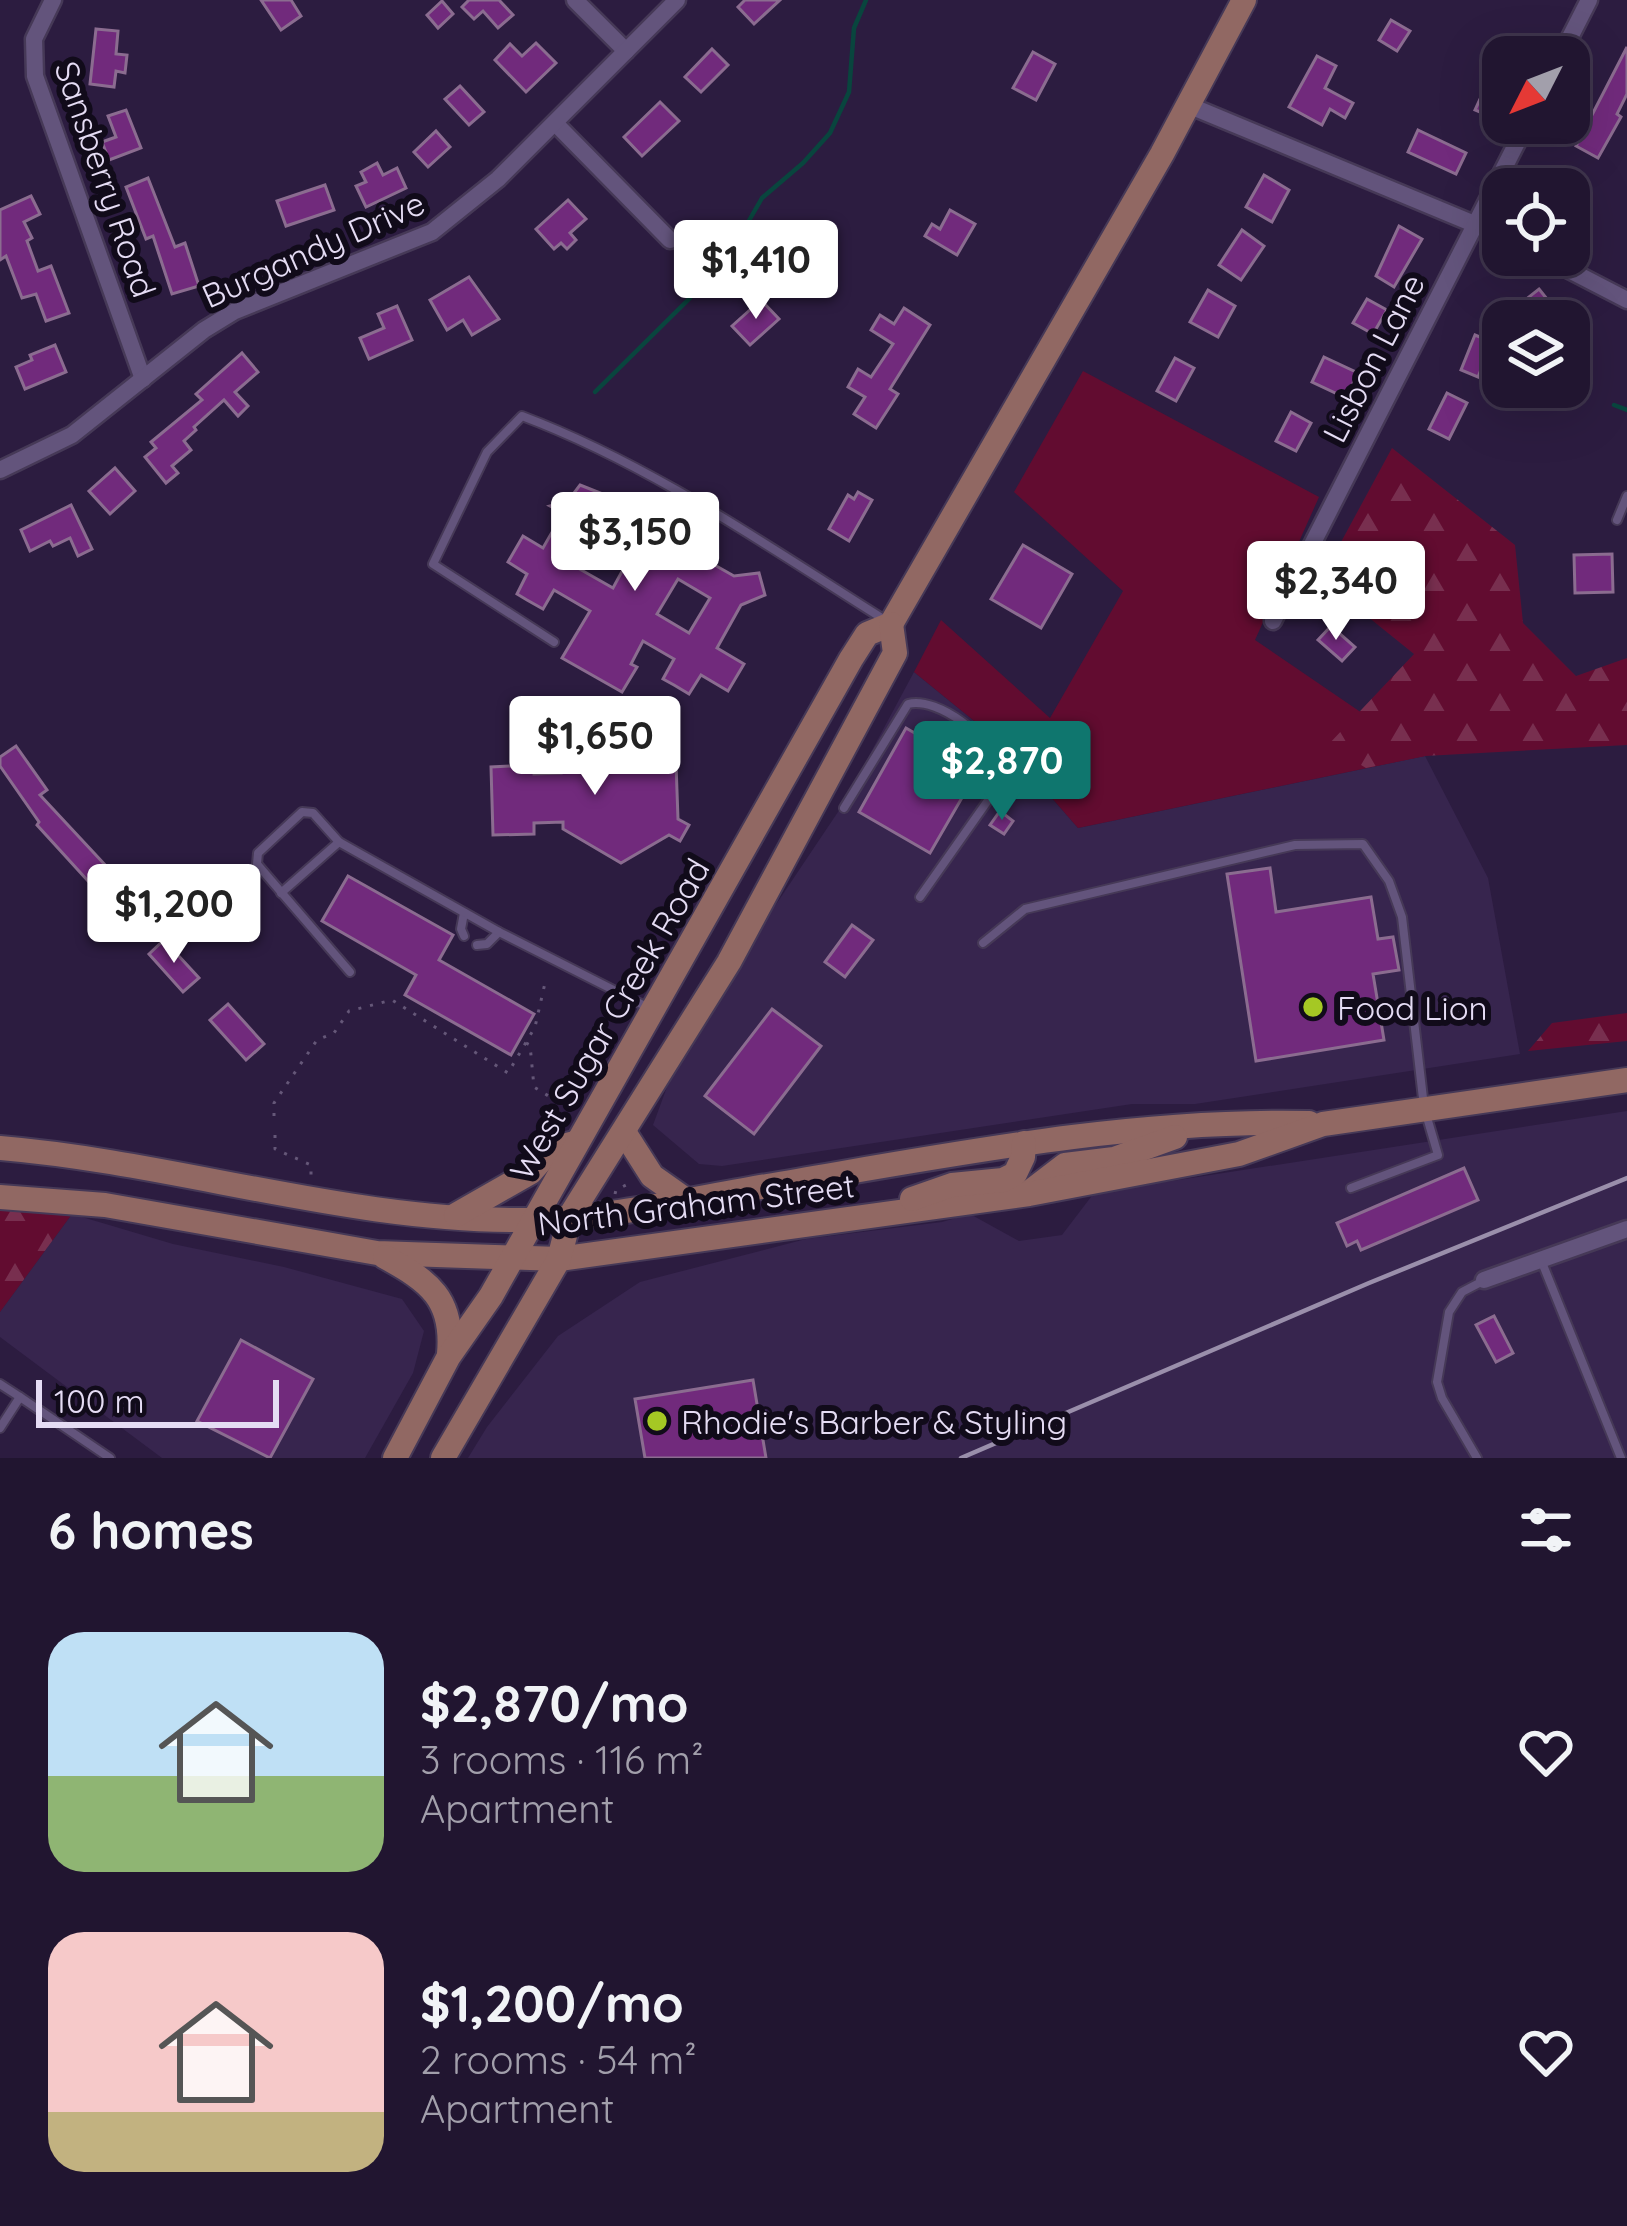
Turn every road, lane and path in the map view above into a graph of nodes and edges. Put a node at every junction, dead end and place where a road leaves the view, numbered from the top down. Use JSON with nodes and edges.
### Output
{"nodes":[{"id":1,"x":53,"y":0,"type":"edge"},
{"id":2,"x":575,"y":0,"type":"edge"},
{"id":3,"x":677,"y":0,"type":"edge"},
{"id":4,"x":1244,"y":0,"type":"edge"},
{"id":5,"x":1589,"y":0,"type":"edge"},
{"id":6,"x":1571,"y":36,"type":"edge"},
{"id":7,"x":626,"y":51,"type":"junction"},
{"id":8,"x":1188,"y":105,"type":"junction"},
{"id":9,"x":556,"y":123,"type":"junction"},
{"id":10,"x":1516,"y":144,"type":"edge"},
{"id":11,"x":1477,"y":222,"type":"junction"},
{"id":12,"x":1482,"y":225,"type":"edge"},
{"id":13,"x":670,"y":240,"type":"dead end"},
{"id":14,"x":1581,"y":276,"type":"edge"},
{"id":15,"x":1627,"y":300,"type":"edge"},
{"id":16,"x":143,"y":379,"type":"junction"},
{"id":17,"x":0,"y":470,"type":"edge"},
{"id":18,"x":1627,"y":496,"type":"edge"},
{"id":19,"x":1617,"y":520,"type":"dead end"},
{"id":20,"x":1273,"y":621,"type":"dead end"},
{"id":21,"x":891,"y":624,"type":"junction"},
{"id":22,"x":554,"y":642,"type":"dead end"},
{"id":23,"x":851,"y":659,"type":"junction"},
{"id":24,"x":822,"y":783,"type":"junction"},
{"id":25,"x":844,"y":808,"type":"dead end"},
{"id":26,"x":339,"y":842,"type":"junction"},
{"id":27,"x":281,"y":893,"type":"junction"},
{"id":28,"x":920,"y":897,"type":"dead end"},
{"id":29,"x":464,"y":913,"type":"junction"},
{"id":30,"x":499,"y":932,"type":"junction"},
{"id":31,"x":464,"y":936,"type":"dead end"},
{"id":32,"x":983,"y":943,"type":"dead end"},
{"id":33,"x":477,"y":945,"type":"dead end"},
{"id":34,"x":350,"y":972,"type":"dead end"},
{"id":35,"x":544,"y":983,"type":"dead end"},
{"id":36,"x":650,"y":1009,"type":"junction"},
{"id":37,"x":526,"y":1043,"type":"junction"},
{"id":38,"x":1627,"y":1080,"type":"edge"},
{"id":39,"x":563,"y":1106,"type":"dead end"},
{"id":40,"x":1424,"y":1107,"type":"junction"},
{"id":41,"x":274,"y":1116,"type":"dead end"},
{"id":42,"x":1211,"y":1124,"type":"junction"},
{"id":43,"x":1323,"y":1124,"type":"junction"},
{"id":44,"x":624,"y":1132,"type":"junction"},
{"id":45,"x":275,"y":1135,"type":"dead end"},
{"id":46,"x":574,"y":1143,"type":"junction"},
{"id":47,"x":1024,"y":1143,"type":"junction"},
{"id":48,"x":0,"y":1148,"type":"edge"},
{"id":49,"x":310,"y":1177,"type":"dead end"},
{"id":50,"x":637,"y":1179,"type":"dead end"},
{"id":51,"x":1351,"y":1188,"type":"dead end"},
{"id":52,"x":1028,"y":1194,"type":"junction"},
{"id":53,"x":0,"y":1197,"type":"edge"},
{"id":54,"x":614,"y":1199,"type":"dead end"},
{"id":55,"x":686,"y":1199,"type":"junction"},
{"id":56,"x":870,"y":1214,"type":"junction"},
{"id":57,"x":570,"y":1216,"type":"junction"},
{"id":58,"x":453,"y":1217,"type":"junction"},
{"id":59,"x":532,"y":1220,"type":"junction"},
{"id":60,"x":1627,"y":1228,"type":"edge"},
{"id":61,"x":377,"y":1253,"type":"junction"},
{"id":62,"x":512,"y":1259,"type":"junction"},
{"id":63,"x":559,"y":1259,"type":"junction"},
{"id":64,"x":1541,"y":1260,"type":"junction"},
{"id":65,"x":1484,"y":1280,"type":"joint"},
{"id":66,"x":449,"y":1355,"type":"junction"},
{"id":67,"x":0,"y":1384,"type":"edge"},
{"id":68,"x":20,"y":1397,"type":"junction"},
{"id":69,"x":0,"y":1428,"type":"edge"},
{"id":70,"x":110,"y":1458,"type":"edge"},
{"id":71,"x":395,"y":1458,"type":"edge"},
{"id":72,"x":443,"y":1458,"type":"edge"},
{"id":73,"x":1477,"y":1458,"type":"edge"},
{"id":74,"x":1622,"y":1458,"type":"edge"}],
"edges":[{"from":1,"to":16,"type":"street","name":"Sansberry Road"},
{"from":2,"to":7,"type":"street"},
{"from":3,"to":7,"type":"street","name":"Burgandy Drive"},
{"from":4,"to":8,"type":"main road","name":"West Sugar Creek Road"},
{"from":5,"to":6,"type":"street"},
{"from":7,"to":9,"type":"street","name":"Burgandy Drive"},
{"from":8,"to":11,"type":"street"},
{"from":8,"to":21,"type":"main road","name":"West Sugar Creek Road"},
{"from":9,"to":13,"type":"street"},
{"from":9,"to":16,"type":"street","name":"Burgandy Drive"},
{"from":10,"to":11,"type":"street","name":"Lisbon Lane"},
{"from":11,"to":12,"type":"street"},
{"from":11,"to":20,"type":"street","name":"Lisbon Lane"},
{"from":14,"to":15,"type":"street"},
{"from":16,"to":17,"type":"street","name":"Burgandy Drive"},
{"from":18,"to":19,"type":"lane"},
{"from":21,"to":22,"type":"lane"},
{"from":21,"to":23,"type":"main road","name":"West Sugar Creek Road"},
{"from":21,"to":24,"type":"main road","name":"West Sugar Creek Road"},
{"from":23,"to":24,"type":"main road"},
{"from":23,"to":36,"type":"main road","name":"West Sugar Creek Road"},
{"from":24,"to":44,"type":"main road","name":"West Sugar Creek Road"},
{"from":25,"to":28,"type":"lane"},
{"from":26,"to":27,"type":"lane"},
{"from":26,"to":27,"type":"lane"},
{"from":26,"to":29,"type":"lane"},
{"from":27,"to":34,"type":"lane"},
{"from":29,"to":30,"type":"lane"},
{"from":29,"to":31,"type":"lane"},
{"from":30,"to":33,"type":"lane"},
{"from":30,"to":36,"type":"lane"},
{"from":32,"to":40,"type":"lane"},
{"from":35,"to":37,"type":"path"},
{"from":36,"to":46,"type":"main road","name":"West Sugar Creek Road"},
{"from":37,"to":39,"type":"path"},
{"from":37,"to":41,"type":"path"},
{"from":38,"to":40,"type":"main road","name":"North Graham Street"},
{"from":40,"to":43,"type":"main road","name":"North Graham Street"},
{"from":40,"to":51,"type":"lane"},
{"from":42,"to":43,"type":"main road","name":"North Graham Street"},
{"from":42,"to":47,"type":"main road","name":"North Graham Street"},
{"from":42,"to":52,"type":"main road"},
{"from":43,"to":52,"type":"main road","name":"North Graham Street"},
{"from":44,"to":55,"type":"main road"},
{"from":44,"to":57,"type":"main road","name":"West Sugar Creek Road"},
{"from":45,"to":49,"type":"path"},
{"from":46,"to":58,"type":"main road"},
{"from":46,"to":59,"type":"main road","name":"West Sugar Creek Road"},
{"from":47,"to":55,"type":"main road","name":"North Graham Street"},
{"from":47,"to":56,"type":"main road"},
{"from":48,"to":58,"type":"main road","name":"North Graham Street"},
{"from":50,"to":54,"type":"path"},
{"from":52,"to":56,"type":"main road","name":"North Graham Street"},
{"from":53,"to":61,"type":"main road","name":"North Graham Street"},
{"from":55,"to":57,"type":"main road","name":"North Graham Street"},
{"from":56,"to":63,"type":"main road","name":"North Graham Street"},
{"from":57,"to":59,"type":"main road","name":"North Graham Street"},
{"from":57,"to":63,"type":"main road","name":"West Sugar Creek Road"},
{"from":58,"to":59,"type":"main road","name":"North Graham Street"},
{"from":59,"to":62,"type":"main road","name":"West Sugar Creek Road"},
{"from":60,"to":64,"type":"street"},
{"from":61,"to":62,"type":"main road","name":"North Graham Street"},
{"from":61,"to":66,"type":"main road"},
{"from":62,"to":63,"type":"main road","name":"North Graham Street"},
{"from":62,"to":66,"type":"main road","name":"West Sugar Creek Road"},
{"from":63,"to":72,"type":"main road","name":"West Sugar Creek Road"},
{"from":64,"to":65,"type":"street"},
{"from":64,"to":74,"type":"lane"},
{"from":65,"to":73,"type":"lane"},
{"from":66,"to":71,"type":"main road","name":"West Sugar Creek Road"},
{"from":67,"to":68,"type":"lane"},
{"from":68,"to":69,"type":"lane"},
{"from":68,"to":70,"type":"lane"}]}
